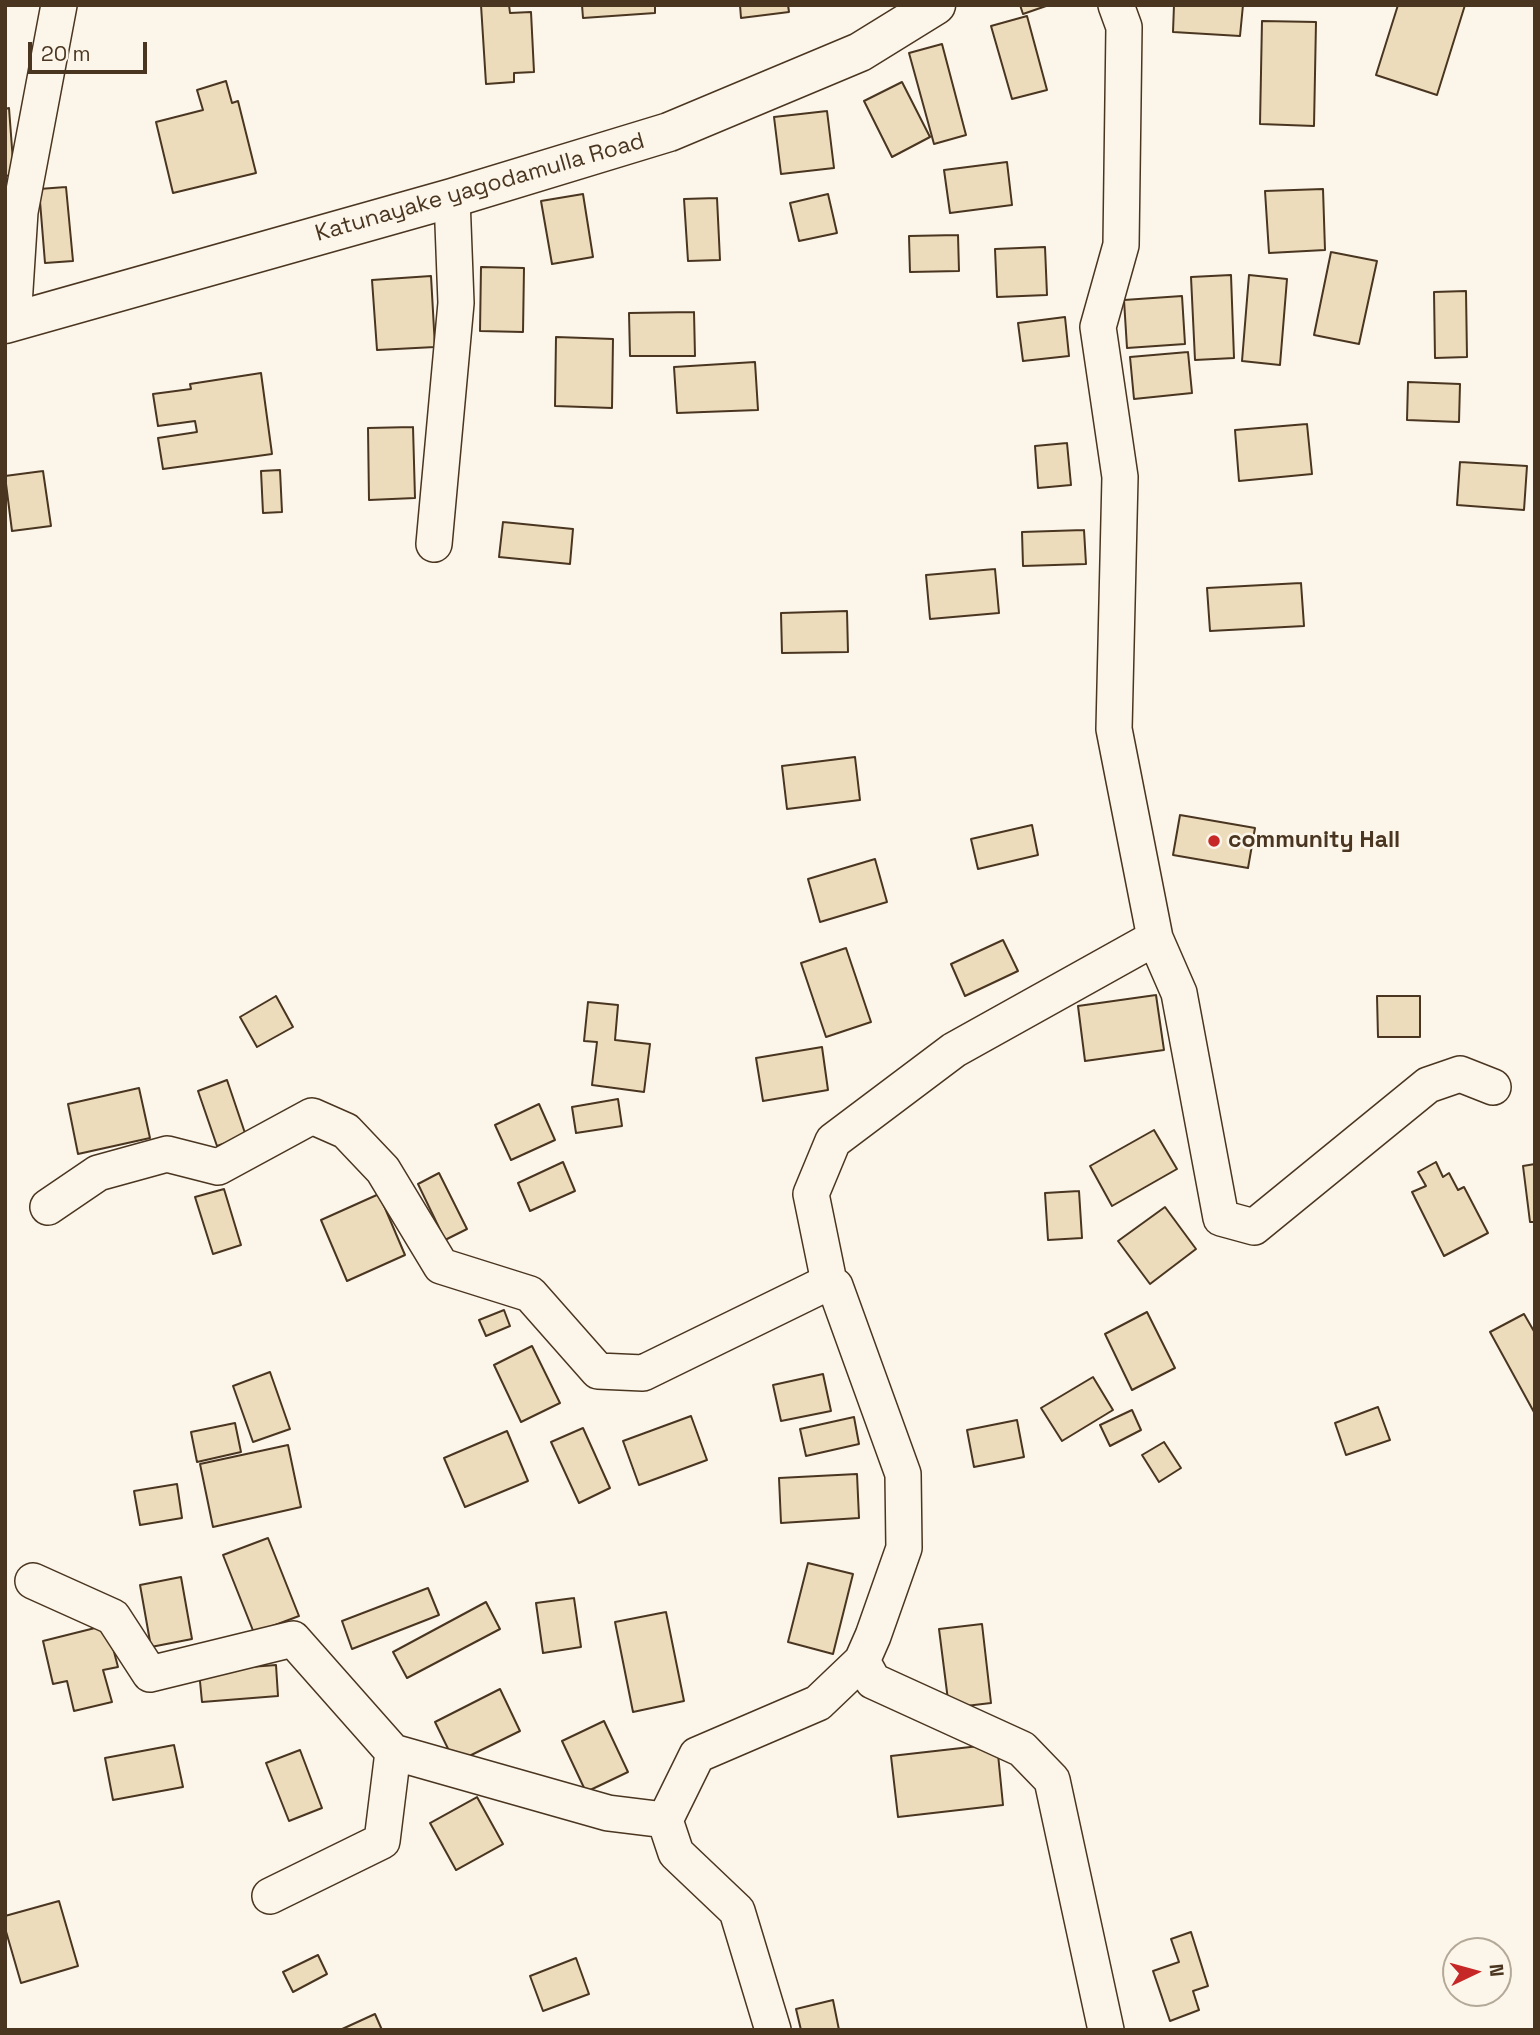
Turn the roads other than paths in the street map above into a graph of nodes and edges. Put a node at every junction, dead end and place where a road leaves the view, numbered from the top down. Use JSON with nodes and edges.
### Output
{"nodes":[{"id":1,"x":59,"y":5,"type":"edge"},
{"id":2,"x":936,"y":5,"type":"edge"},
{"id":3,"x":1116,"y":5,"type":"edge"},
{"id":4,"x":452,"y":198,"type":"junction"},
{"id":5,"x":9,"y":323,"type":"edge"},
{"id":6,"x":435,"y":544,"type":"dead end"},
{"id":7,"x":1155,"y":938,"type":"junction"},
{"id":8,"x":1493,"y":1087,"type":"dead end"},
{"id":9,"x":48,"y":1207,"type":"dead end"},
{"id":10,"x":829,"y":1283,"type":"junction"},
{"id":11,"x":33,"y":1581,"type":"dead end"},
{"id":12,"x":862,"y":1661,"type":"junction"},
{"id":13,"x":393,"y":1752,"type":"junction"},
{"id":14,"x":664,"y":1820,"type":"junction"},
{"id":15,"x":270,"y":1896,"type":"dead end"},
{"id":16,"x":773,"y":2030,"type":"edge"},
{"id":17,"x":1106,"y":2030,"type":"edge"}],
"edges":[{"from":1,"to":5,"type":"street"},
{"from":2,"to":4,"type":"main road","name":"Katunayake yagodamulla Road"},
{"from":3,"to":7,"type":"street"},
{"from":4,"to":5,"type":"main road","name":"Katunayake yagodamulla Road"},
{"from":4,"to":6,"type":"street"},
{"from":7,"to":8,"type":"street"},
{"from":7,"to":10,"type":"street"},
{"from":9,"to":10,"type":"street"},
{"from":10,"to":12,"type":"street"},
{"from":11,"to":13,"type":"street"},
{"from":12,"to":14,"type":"street"},
{"from":12,"to":17,"type":"street"},
{"from":13,"to":14,"type":"street"},
{"from":13,"to":15,"type":"street"},
{"from":14,"to":16,"type":"street"}]}
